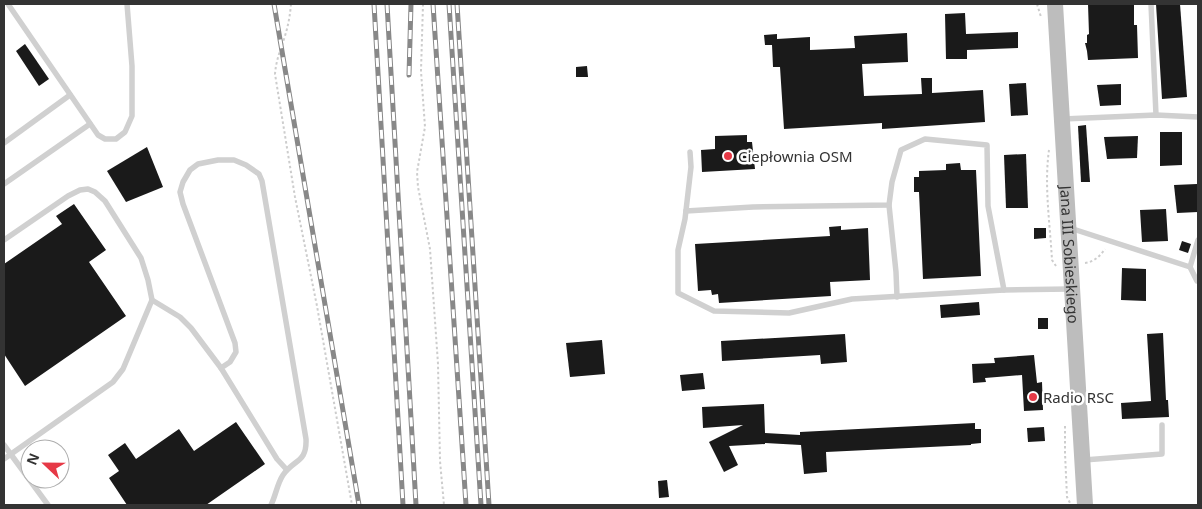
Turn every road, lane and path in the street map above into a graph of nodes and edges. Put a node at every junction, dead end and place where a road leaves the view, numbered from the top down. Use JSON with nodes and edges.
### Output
{"nodes":[{"id":1,"x":8,"y":4,"type":"edge"},
{"id":2,"x":127,"y":4,"type":"edge"},
{"id":3,"x":291,"y":4,"type":"edge"},
{"id":4,"x":423,"y":4,"type":"edge"},
{"id":5,"x":1055,"y":4,"type":"edge"},
{"id":6,"x":1151,"y":4,"type":"edge"},
{"id":7,"x":70,"y":95,"type":"junction"},
{"id":8,"x":1156,"y":115,"type":"junction"},
{"id":9,"x":1198,"y":117,"type":"edge"},
{"id":10,"x":1061,"y":120,"type":"junction"},
{"id":11,"x":90,"y":124,"type":"junction"},
{"id":12,"x":4,"y":143,"type":"edge"},
{"id":13,"x":690,"y":152,"type":"dead end"},
{"id":14,"x":4,"y":184,"type":"edge"},
{"id":15,"x":890,"y":204,"type":"junction"},
{"id":16,"x":686,"y":211,"type":"junction"},
{"id":17,"x":1068,"y":228,"type":"junction"},
{"id":18,"x":4,"y":240,"type":"edge"},
{"id":19,"x":1198,"y":240,"type":"edge"},
{"id":20,"x":1190,"y":267,"type":"junction"},
{"id":21,"x":1197,"y":281,"type":"edge"},
{"id":22,"x":1072,"y":289,"type":"junction"},
{"id":23,"x":1004,"y":290,"type":"junction"},
{"id":24,"x":898,"y":297,"type":"junction"},
{"id":25,"x":152,"y":300,"type":"junction"},
{"id":26,"x":221,"y":368,"type":"junction"},
{"id":27,"x":1162,"y":424,"type":"dead end"},
{"id":28,"x":4,"y":445,"type":"edge"},
{"id":29,"x":11,"y":454,"type":"junction"},
{"id":30,"x":4,"y":459,"type":"edge"},
{"id":31,"x":1082,"y":460,"type":"junction"},
{"id":32,"x":287,"y":470,"type":"junction"},
{"id":33,"x":48,"y":505,"type":"edge"},
{"id":34,"x":271,"y":505,"type":"edge"},
{"id":35,"x":352,"y":505,"type":"edge"},
{"id":36,"x":444,"y":505,"type":"edge"},
{"id":37,"x":1084,"y":505,"type":"edge"}],
"edges":[{"from":1,"to":7,"type":"lane"},
{"from":2,"to":11,"type":"lane"},
{"from":3,"to":35,"type":"path"},
{"from":4,"to":36,"type":"path"},
{"from":5,"to":10,"type":"main road","name":"Jana III Sobieskiego"},
{"from":6,"to":8,"type":"lane"},
{"from":7,"to":11,"type":"lane"},
{"from":7,"to":12,"type":"lane"},
{"from":8,"to":9,"type":"lane"},
{"from":8,"to":10,"type":"lane"},
{"from":10,"to":17,"type":"main road","name":"Jana III Sobieskiego"},
{"from":11,"to":14,"type":"lane"},
{"from":13,"to":16,"type":"lane"},
{"from":15,"to":16,"type":"lane"},
{"from":15,"to":23,"type":"lane"},
{"from":15,"to":24,"type":"lane"},
{"from":16,"to":24,"type":"lane"},
{"from":17,"to":20,"type":"lane"},
{"from":17,"to":22,"type":"main road","name":"Jana III Sobieskiego"},
{"from":18,"to":25,"type":"lane"},
{"from":19,"to":20,"type":"lane"},
{"from":20,"to":21,"type":"lane"},
{"from":22,"to":23,"type":"lane"},
{"from":22,"to":31,"type":"main road","name":"Jana III Sobieskiego"},
{"from":23,"to":24,"type":"lane"},
{"from":25,"to":26,"type":"lane"},
{"from":25,"to":29,"type":"lane"},
{"from":26,"to":32,"type":"lane"},
{"from":26,"to":32,"type":"lane"},
{"from":27,"to":31,"type":"lane"},
{"from":28,"to":29,"type":"lane"},
{"from":29,"to":30,"type":"lane"},
{"from":29,"to":33,"type":"lane"},
{"from":31,"to":37,"type":"main road","name":"Jana III Sobieskiego"},
{"from":32,"to":34,"type":"lane"}]}
